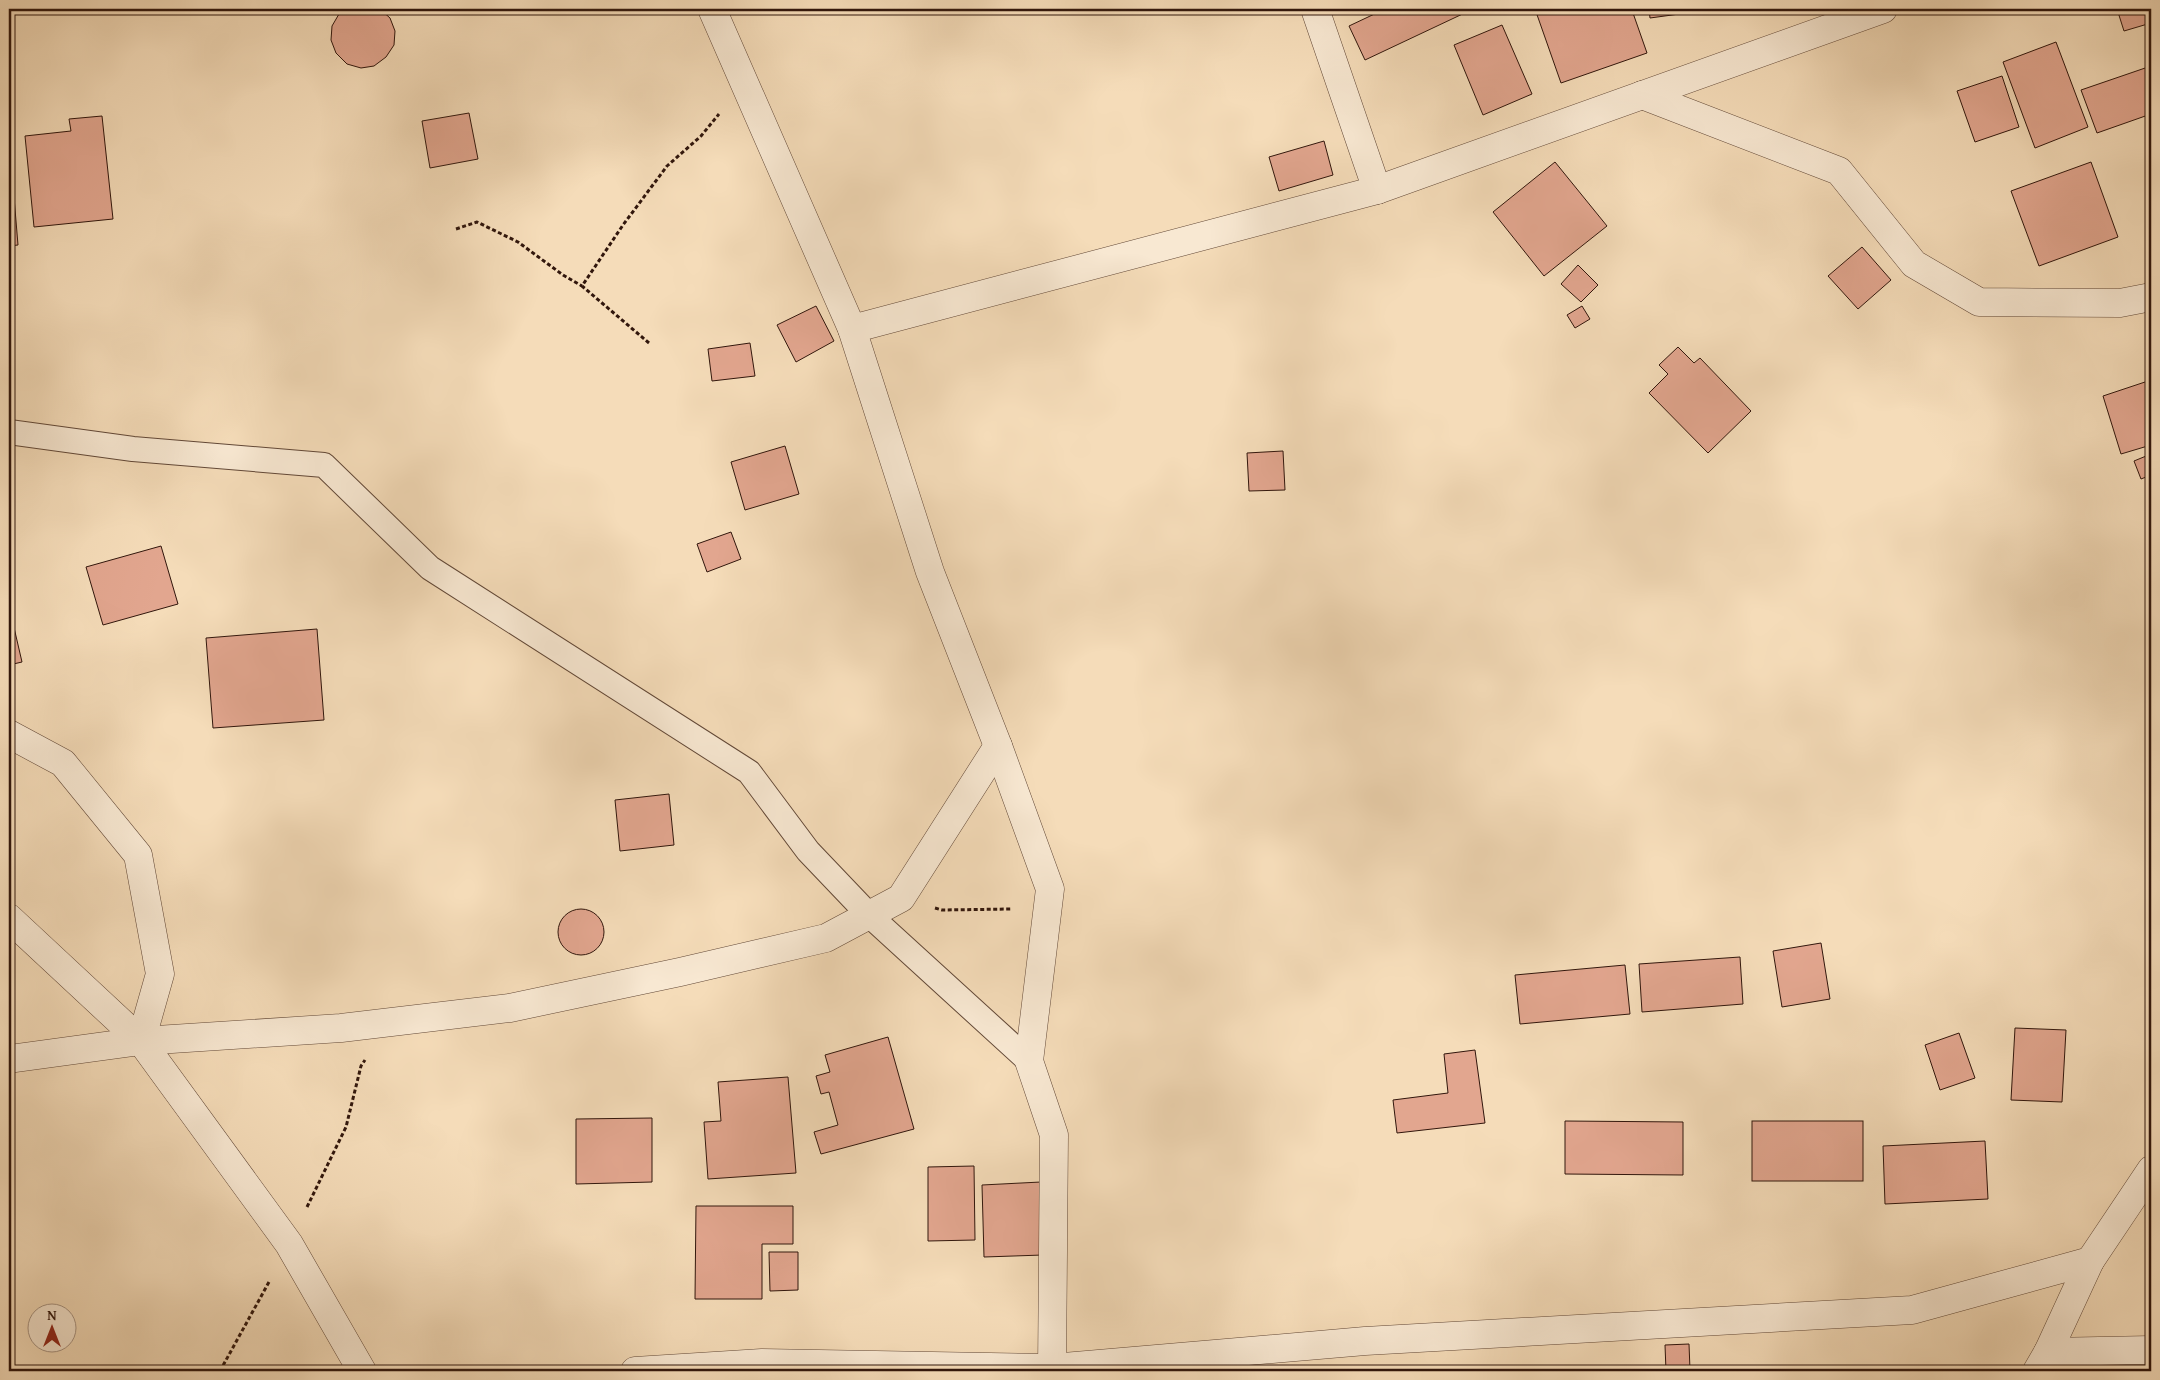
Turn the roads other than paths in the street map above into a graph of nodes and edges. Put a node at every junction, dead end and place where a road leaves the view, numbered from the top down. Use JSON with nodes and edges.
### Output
{"nodes":[{"id":1,"x":712,"y":9,"type":"edge"},
{"id":2,"x":1314,"y":9,"type":"edge"},
{"id":3,"x":1883,"y":9,"type":"edge"},
{"id":4,"x":1642,"y":95,"type":"junction"},
{"id":5,"x":1377,"y":190,"type":"junction"},
{"id":6,"x":2151,"y":297,"type":"edge"},
{"id":7,"x":852,"y":329,"type":"junction"},
{"id":8,"x":9,"y":432,"type":"edge"},
{"id":9,"x":9,"y":734,"type":"edge"},
{"id":10,"x":998,"y":746,"type":"junction"},
{"id":11,"x":869,"y":915,"type":"junction"},
{"id":12,"x":9,"y":918,"type":"edge"},
{"id":13,"x":141,"y":1040,"type":"junction"},
{"id":14,"x":9,"y":1059,"type":"edge"},
{"id":15,"x":1028,"y":1061,"type":"junction"},
{"id":16,"x":2151,"y":1170,"type":"edge"},
{"id":17,"x":2090,"y":1261,"type":"junction"},
{"id":18,"x":2151,"y":1350,"type":"edge"},
{"id":19,"x":2042,"y":1362,"type":"edge"},
{"id":20,"x":760,"y":1367,"type":"edge"},
{"id":21,"x":1052,"y":1369,"type":"edge"},
{"id":22,"x":362,"y":1371,"type":"edge"},
{"id":23,"x":635,"y":1371,"type":"edge"}],
"edges":[{"from":1,"to":7,"type":"street"},
{"from":2,"to":5,"type":"street"},
{"from":3,"to":4,"type":"street"},
{"from":4,"to":5,"type":"street"},
{"from":4,"to":6,"type":"street"},
{"from":5,"to":7,"type":"street"},
{"from":7,"to":10,"type":"street"},
{"from":8,"to":11,"type":"lane"},
{"from":9,"to":13,"type":"street"},
{"from":10,"to":11,"type":"street"},
{"from":10,"to":15,"type":"street"},
{"from":11,"to":13,"type":"street"},
{"from":11,"to":15,"type":"lane"},
{"from":12,"to":13,"type":"street"},
{"from":13,"to":14,"type":"street"},
{"from":13,"to":22,"type":"street"},
{"from":15,"to":21,"type":"street"},
{"from":16,"to":17,"type":"street"},
{"from":17,"to":19,"type":"street"},
{"from":17,"to":21,"type":"street"},
{"from":18,"to":19,"type":"street"},
{"from":20,"to":21,"type":"street"},
{"from":20,"to":23,"type":"street"}]}
